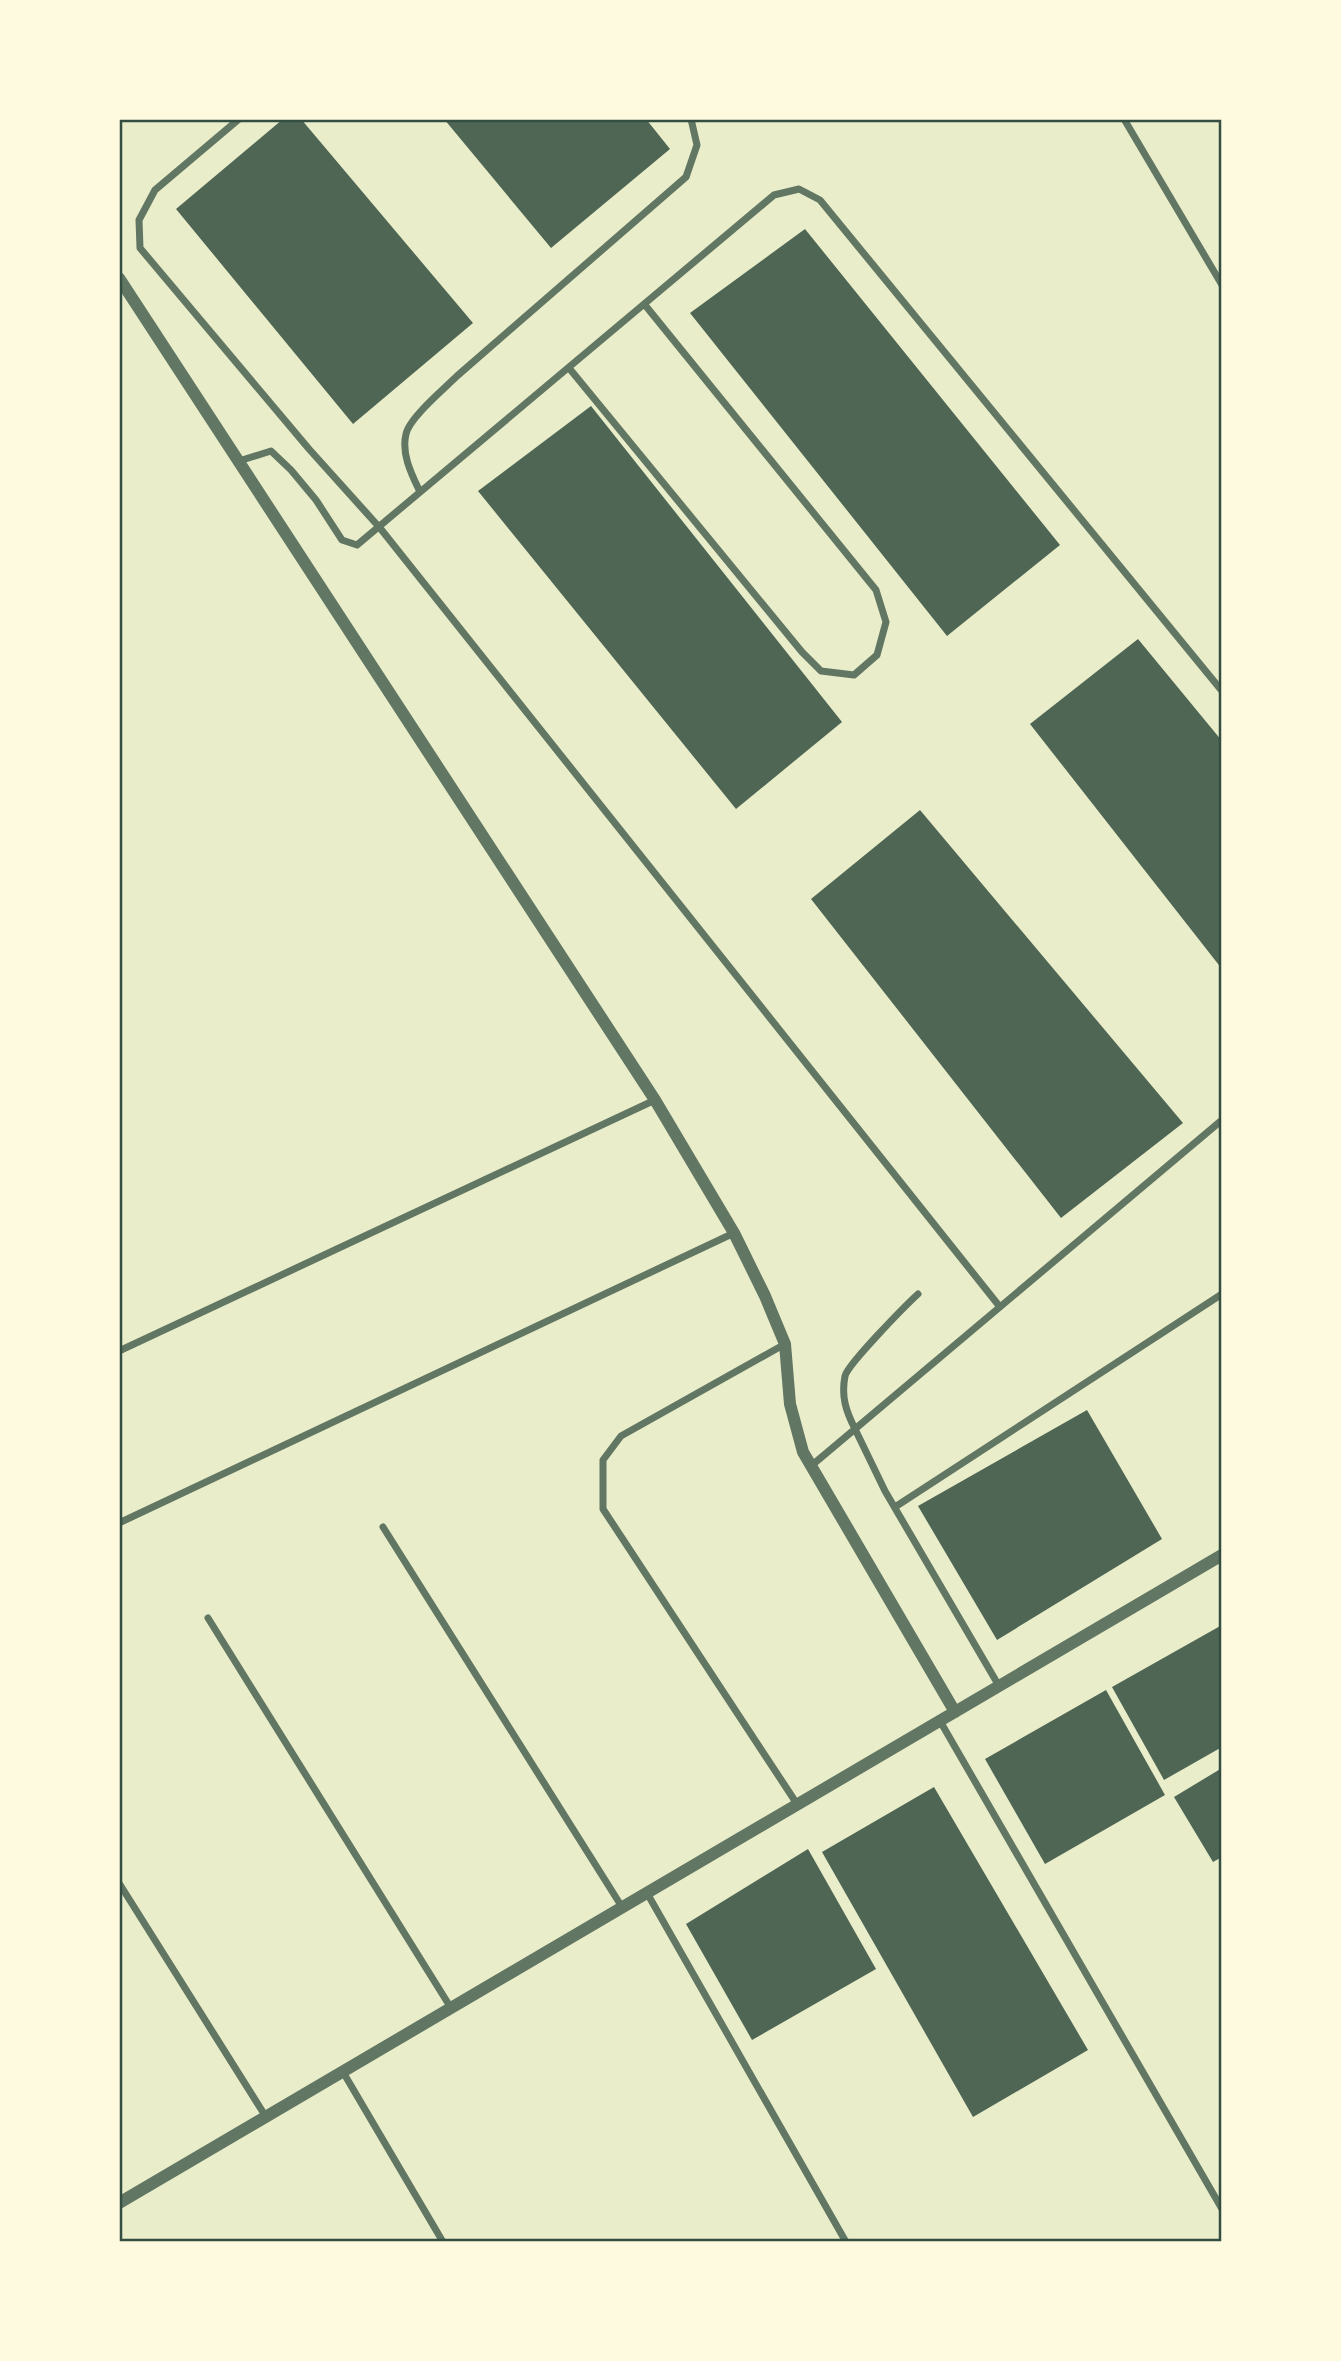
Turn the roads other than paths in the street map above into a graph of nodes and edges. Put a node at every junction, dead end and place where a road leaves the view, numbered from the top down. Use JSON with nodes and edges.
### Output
{"nodes":[{"id":1,"x":239,"y":119,"type":"edge"},
{"id":2,"x":691,"y":119,"type":"edge"},
{"id":3,"x":1124,"y":119,"type":"edge"},
{"id":4,"x":119,"y":278,"type":"edge"},
{"id":5,"x":1222,"y":285,"type":"edge"},
{"id":6,"x":645,"y":305,"type":"junction"},
{"id":7,"x":569,"y":368,"type":"junction"},
{"id":8,"x":239,"y":461,"type":"junction"},
{"id":9,"x":420,"y":492,"type":"junction"},
{"id":10,"x":380,"y":528,"type":"junction"},
{"id":11,"x":1222,"y":691,"type":"edge"},
{"id":12,"x":655,"y":1100,"type":"junction"},
{"id":13,"x":1222,"y":1120,"type":"edge"},
{"id":14,"x":734,"y":1233,"type":"junction"},
{"id":15,"x":918,"y":1294,"type":"dead end"},
{"id":16,"x":1222,"y":1294,"type":"edge"},
{"id":17,"x":1000,"y":1307,"type":"junction"},
{"id":18,"x":785,"y":1344,"type":"junction"},
{"id":19,"x":119,"y":1351,"type":"edge"},
{"id":20,"x":855,"y":1429,"type":"junction"},
{"id":21,"x":811,"y":1466,"type":"junction"},
{"id":22,"x":894,"y":1507,"type":"junction"},
{"id":23,"x":119,"y":1523,"type":"edge"},
{"id":24,"x":383,"y":1527,"type":"dead end"},
{"id":25,"x":1222,"y":1555,"type":"edge"},
{"id":26,"x":208,"y":1618,"type":"dead end"},
{"id":27,"x":999,"y":1686,"type":"junction"},
{"id":28,"x":955,"y":1712,"type":"junction"},
{"id":29,"x":940,"y":1721,"type":"junction"},
{"id":30,"x":797,"y":1804,"type":"junction"},
{"id":31,"x":119,"y":1883,"type":"edge"},
{"id":32,"x":647,"y":1893,"type":"junction"},
{"id":33,"x":622,"y":1907,"type":"junction"},
{"id":34,"x":451,"y":2008,"type":"junction"},
{"id":35,"x":343,"y":2071,"type":"junction"},
{"id":36,"x":266,"y":2117,"type":"junction"},
{"id":37,"x":119,"y":2203,"type":"edge"},
{"id":38,"x":1222,"y":2209,"type":"edge"},
{"id":39,"x":443,"y":2242,"type":"edge"},
{"id":40,"x":845,"y":2242,"type":"edge"}],
"edges":[{"from":1,"to":10,"type":"street"},
{"from":2,"to":9,"type":"street"},
{"from":3,"to":5,"type":"street"},
{"from":4,"to":8,"type":"street"},
{"from":6,"to":7,"type":"street"},
{"from":6,"to":7,"type":"street"},
{"from":6,"to":11,"type":"street"},
{"from":7,"to":9,"type":"street"},
{"from":8,"to":10,"type":"street"},
{"from":8,"to":12,"type":"street"},
{"from":9,"to":10,"type":"street"},
{"from":10,"to":17,"type":"street"},
{"from":12,"to":14,"type":"street"},
{"from":12,"to":19,"type":"street"},
{"from":13,"to":17,"type":"street"},
{"from":14,"to":18,"type":"street"},
{"from":14,"to":23,"type":"street"},
{"from":15,"to":20,"type":"street"},
{"from":16,"to":22,"type":"street"},
{"from":17,"to":20,"type":"street"},
{"from":18,"to":21,"type":"street"},
{"from":18,"to":30,"type":"street"},
{"from":20,"to":21,"type":"street"},
{"from":20,"to":22,"type":"street"},
{"from":21,"to":28,"type":"street"},
{"from":22,"to":27,"type":"street"},
{"from":24,"to":33,"type":"street"},
{"from":25,"to":27,"type":"street"},
{"from":26,"to":34,"type":"street"},
{"from":27,"to":28,"type":"street"},
{"from":28,"to":29,"type":"street"},
{"from":29,"to":30,"type":"street"},
{"from":29,"to":38,"type":"street"},
{"from":30,"to":32,"type":"street"},
{"from":31,"to":36,"type":"street"},
{"from":32,"to":33,"type":"street"},
{"from":32,"to":40,"type":"street"},
{"from":33,"to":34,"type":"street"},
{"from":34,"to":35,"type":"street"},
{"from":35,"to":36,"type":"street"},
{"from":35,"to":39,"type":"street"},
{"from":36,"to":37,"type":"street"}]}
